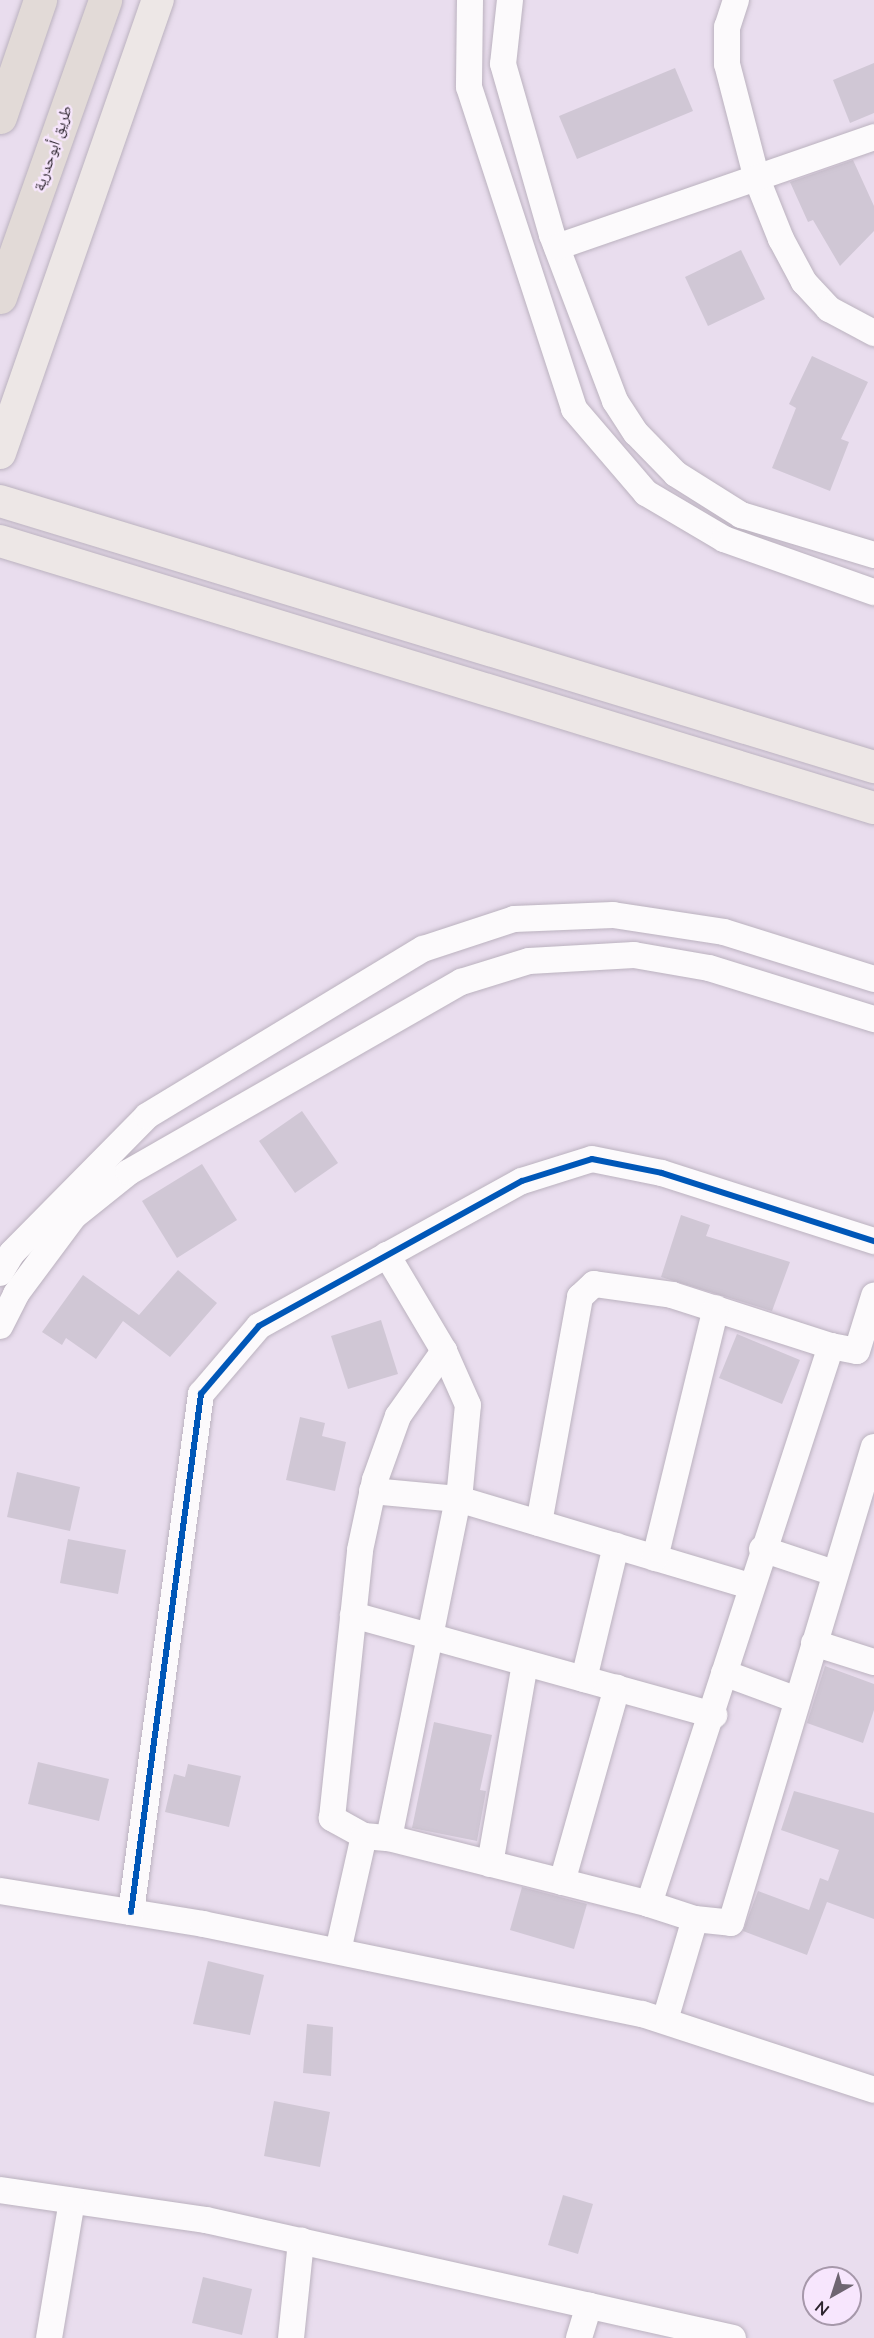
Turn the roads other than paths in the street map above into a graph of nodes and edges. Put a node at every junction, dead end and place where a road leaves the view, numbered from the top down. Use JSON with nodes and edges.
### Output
{"nodes":[{"id":1,"x":40,"y":0,"type":"edge"},
{"id":2,"x":105,"y":0,"type":"edge"},
{"id":3,"x":158,"y":0,"type":"edge"},
{"id":4,"x":470,"y":0,"type":"edge"},
{"id":5,"x":510,"y":0,"type":"edge"},
{"id":6,"x":736,"y":0,"type":"edge"},
{"id":7,"x":0,"y":117,"type":"edge"},
{"id":8,"x":874,"y":136,"type":"edge"},
{"id":9,"x":758,"y":179,"type":"junction"},
{"id":10,"x":557,"y":248,"type":"junction"},
{"id":11,"x":0,"y":297,"type":"edge"},
{"id":12,"x":874,"y":333,"type":"edge"},
{"id":13,"x":0,"y":453,"type":"edge"},
{"id":14,"x":0,"y":501,"type":"edge"},
{"id":15,"x":0,"y":541,"type":"edge"},
{"id":16,"x":874,"y":555,"type":"edge"},
{"id":17,"x":874,"y":592,"type":"edge"},
{"id":18,"x":874,"y":767,"type":"edge"},
{"id":19,"x":874,"y":808,"type":"edge"},
{"id":20,"x":874,"y":979,"type":"edge"},
{"id":21,"x":874,"y":1019,"type":"edge"},
{"id":22,"x":874,"y":1241,"type":"edge"},
{"id":23,"x":387,"y":1255,"type":"junction"},
{"id":24,"x":0,"y":1273,"type":"edge"},
{"id":25,"x":874,"y":1296,"type":"edge"},
{"id":26,"x":716,"y":1308,"type":"junction"},
{"id":27,"x":0,"y":1326,"type":"edge"},
{"id":28,"x":831,"y":1346,"type":"junction"},
{"id":29,"x":444,"y":1351,"type":"junction"},
{"id":30,"x":865,"y":1355,"type":"edge"},
{"id":31,"x":874,"y":1447,"type":"edge"},
{"id":32,"x":372,"y":1491,"type":"junction"},
{"id":33,"x":458,"y":1499,"type":"junction"},
{"id":34,"x":539,"y":1523,"type":"junction"},
{"id":35,"x":616,"y":1546,"type":"junction"},
{"id":36,"x":762,"y":1549,"type":"junction"},
{"id":37,"x":655,"y":1558,"type":"junction"},
{"id":38,"x":834,"y":1573,"type":"junction"},
{"id":39,"x":750,"y":1586,"type":"junction"},
{"id":40,"x":353,"y":1616,"type":"junction"},
{"id":41,"x":429,"y":1636,"type":"junction"},
{"id":42,"x":814,"y":1643,"type":"junction"},
{"id":43,"x":874,"y":1662,"type":"edge"},
{"id":44,"x":525,"y":1663,"type":"junction"},
{"id":45,"x":724,"y":1673,"type":"junction"},
{"id":46,"x":584,"y":1679,"type":"junction"},
{"id":47,"x":617,"y":1688,"type":"junction"},
{"id":48,"x":797,"y":1700,"type":"junction"},
{"id":49,"x":714,"y":1715,"type":"junction"},
{"id":50,"x":377,"y":1837,"type":"junction"},
{"id":51,"x":490,"y":1864,"type":"junction"},
{"id":52,"x":562,"y":1882,"type":"junction"},
{"id":53,"x":0,"y":1891,"type":"edge"},
{"id":54,"x":649,"y":1904,"type":"junction"},
{"id":55,"x":130,"y":1912,"type":"junction"},
{"id":56,"x":695,"y":1919,"type":"junction"},
{"id":57,"x":338,"y":1951,"type":"junction"},
{"id":58,"x":665,"y":2020,"type":"junction"},
{"id":59,"x":874,"y":2090,"type":"edge"},
{"id":60,"x":0,"y":2190,"type":"edge"},
{"id":61,"x":72,"y":2201,"type":"junction"},
{"id":62,"x":301,"y":2241,"type":"junction"},
{"id":63,"x":589,"y":2306,"type":"junction"},
{"id":64,"x":49,"y":2338,"type":"edge"},
{"id":65,"x":291,"y":2338,"type":"edge"},
{"id":66,"x":579,"y":2338,"type":"edge"},
{"id":67,"x":733,"y":2338,"type":"edge"}],
"edges":[{"from":1,"to":7,"type":"highway"},
{"from":2,"to":11,"type":"highway","name":"طريق أبوحدرية"},
{"from":3,"to":13,"type":"main road"},
{"from":4,"to":17,"type":"street"},
{"from":5,"to":10,"type":"street"},
{"from":6,"to":9,"type":"street"},
{"from":8,"to":9,"type":"street"},
{"from":9,"to":10,"type":"street"},
{"from":9,"to":12,"type":"street"},
{"from":10,"to":16,"type":"street"},
{"from":14,"to":18,"type":"main road"},
{"from":15,"to":19,"type":"main road"},
{"from":20,"to":24,"type":"street"},
{"from":21,"to":27,"type":"street"},
{"from":22,"to":23,"type":"street"},
{"from":23,"to":29,"type":"street"},
{"from":23,"to":55,"type":"street"},
{"from":25,"to":30,"type":"street"},
{"from":26,"to":28,"type":"street"},
{"from":26,"to":34,"type":"street"},
{"from":26,"to":37,"type":"street"},
{"from":28,"to":30,"type":"street"},
{"from":28,"to":36,"type":"street"},
{"from":29,"to":32,"type":"street"},
{"from":29,"to":33,"type":"street"},
{"from":31,"to":38,"type":"street"},
{"from":32,"to":33,"type":"street"},
{"from":32,"to":40,"type":"street"},
{"from":33,"to":34,"type":"street"},
{"from":33,"to":41,"type":"street"},
{"from":34,"to":35,"type":"street"},
{"from":35,"to":37,"type":"street"},
{"from":35,"to":46,"type":"street"},
{"from":36,"to":38,"type":"street"},
{"from":36,"to":39,"type":"street"},
{"from":37,"to":39,"type":"street"},
{"from":38,"to":42,"type":"street"},
{"from":39,"to":45,"type":"street"},
{"from":40,"to":41,"type":"street"},
{"from":40,"to":50,"type":"street"},
{"from":41,"to":44,"type":"street"},
{"from":41,"to":50,"type":"street"},
{"from":42,"to":43,"type":"street"},
{"from":42,"to":48,"type":"street"},
{"from":44,"to":46,"type":"street"},
{"from":44,"to":51,"type":"street"},
{"from":45,"to":48,"type":"street"},
{"from":45,"to":49,"type":"street"},
{"from":46,"to":47,"type":"street"},
{"from":47,"to":49,"type":"street"},
{"from":47,"to":52,"type":"street"},
{"from":48,"to":56,"type":"street"},
{"from":49,"to":54,"type":"street"},
{"from":50,"to":51,"type":"street"},
{"from":50,"to":57,"type":"street"},
{"from":51,"to":52,"type":"street"},
{"from":52,"to":54,"type":"street"},
{"from":53,"to":55,"type":"street"},
{"from":54,"to":56,"type":"street"},
{"from":55,"to":57,"type":"street"},
{"from":56,"to":58,"type":"street"},
{"from":57,"to":58,"type":"street"},
{"from":58,"to":59,"type":"street"},
{"from":60,"to":61,"type":"street"},
{"from":61,"to":62,"type":"street"},
{"from":61,"to":64,"type":"street"},
{"from":62,"to":63,"type":"street"},
{"from":62,"to":65,"type":"street"},
{"from":63,"to":66,"type":"street"},
{"from":63,"to":67,"type":"street"}]}
